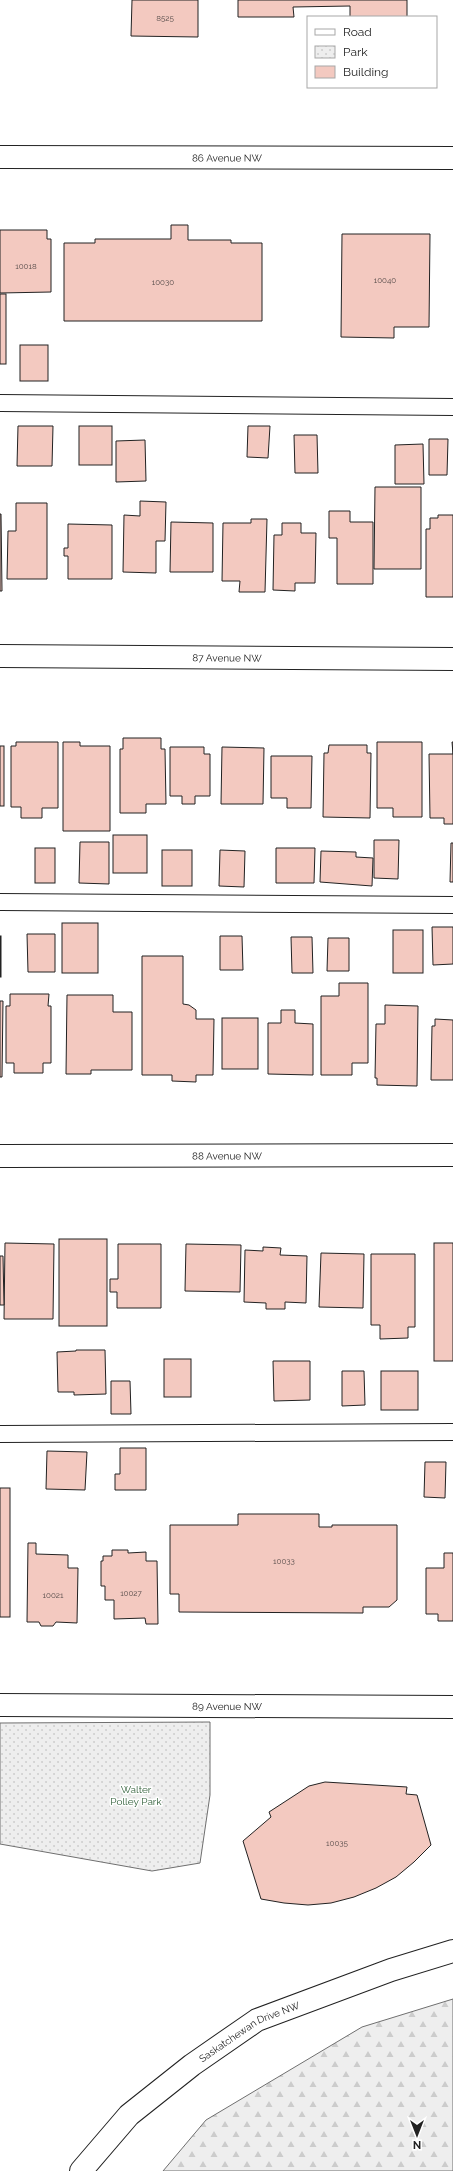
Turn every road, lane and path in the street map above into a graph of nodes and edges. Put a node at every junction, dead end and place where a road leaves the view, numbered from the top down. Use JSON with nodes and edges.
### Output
{"nodes":[{"id":1,"x":0,"y":157,"type":"edge"},
{"id":2,"x":453,"y":158,"type":"edge"},
{"id":3,"x":0,"y":403,"type":"edge"},
{"id":4,"x":453,"y":407,"type":"edge"},
{"id":5,"x":0,"y":656,"type":"edge"},
{"id":6,"x":453,"y":659,"type":"edge"},
{"id":7,"x":0,"y":902,"type":"edge"},
{"id":8,"x":453,"y":905,"type":"edge"},
{"id":9,"x":453,"y":1155,"type":"edge"},
{"id":10,"x":0,"y":1156,"type":"edge"},
{"id":11,"x":453,"y":1432,"type":"edge"},
{"id":12,"x":0,"y":1434,"type":"edge"},
{"id":13,"x":0,"y":1705,"type":"edge"},
{"id":14,"x":453,"y":1707,"type":"edge"},
{"id":15,"x":453,"y":1951,"type":"edge"},
{"id":16,"x":82,"y":2171,"type":"edge"}],
"edges":[{"from":1,"to":2,"type":"street","name":"86 Avenue NW"},
{"from":3,"to":4,"type":"lane"},
{"from":5,"to":6,"type":"street","name":"87 Avenue NW"},
{"from":7,"to":8,"type":"lane"},
{"from":9,"to":10,"type":"street","name":"88 Avenue NW"},
{"from":11,"to":12,"type":"lane"},
{"from":13,"to":14,"type":"street","name":"89 Avenue NW"},
{"from":15,"to":16,"type":"street","name":"Saskatchewan Drive NW"}]}
